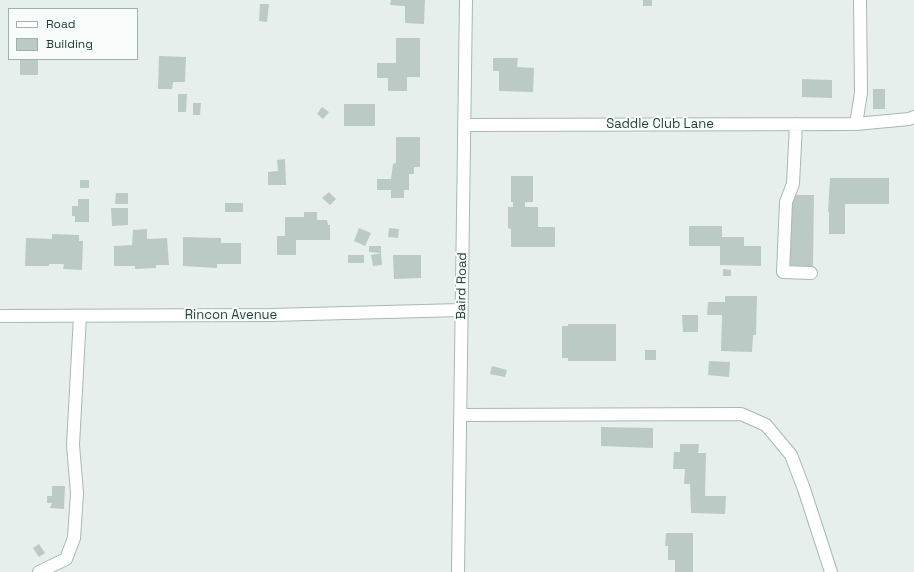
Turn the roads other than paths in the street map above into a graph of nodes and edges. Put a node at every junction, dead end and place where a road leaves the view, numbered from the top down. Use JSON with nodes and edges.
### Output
{"nodes":[{"id":1,"x":466,"y":0,"type":"edge"},
{"id":2,"x":860,"y":0,"type":"edge"},
{"id":3,"x":914,"y":117,"type":"edge"},
{"id":4,"x":796,"y":124,"type":"junction"},
{"id":5,"x":856,"y":124,"type":"junction"},
{"id":6,"x":464,"y":125,"type":"junction"},
{"id":7,"x":811,"y":273,"type":"dead end"},
{"id":8,"x":461,"y":310,"type":"junction"},
{"id":9,"x":0,"y":316,"type":"edge"},
{"id":10,"x":80,"y":316,"type":"junction"},
{"id":11,"x":460,"y":415,"type":"junction"},
{"id":12,"x":39,"y":572,"type":"edge"},
{"id":13,"x":458,"y":572,"type":"edge"},
{"id":14,"x":831,"y":572,"type":"edge"}],
"edges":[{"from":1,"to":6,"type":"street","name":"Baird Road"},
{"from":2,"to":5,"type":"street"},
{"from":3,"to":5,"type":"street","name":"Saddle Club Lane"},
{"from":4,"to":5,"type":"street","name":"Saddle Club Lane"},
{"from":4,"to":6,"type":"street","name":"Saddle Club Lane"},
{"from":4,"to":7,"type":"street"},
{"from":6,"to":8,"type":"street","name":"Baird Road"},
{"from":8,"to":10,"type":"street","name":"Rincon Avenue"},
{"from":8,"to":11,"type":"street","name":"Baird Road"},
{"from":9,"to":10,"type":"street","name":"Rincon Avenue"},
{"from":10,"to":12,"type":"street"},
{"from":11,"to":13,"type":"street","name":"Baird Road"},
{"from":11,"to":14,"type":"street"}]}
